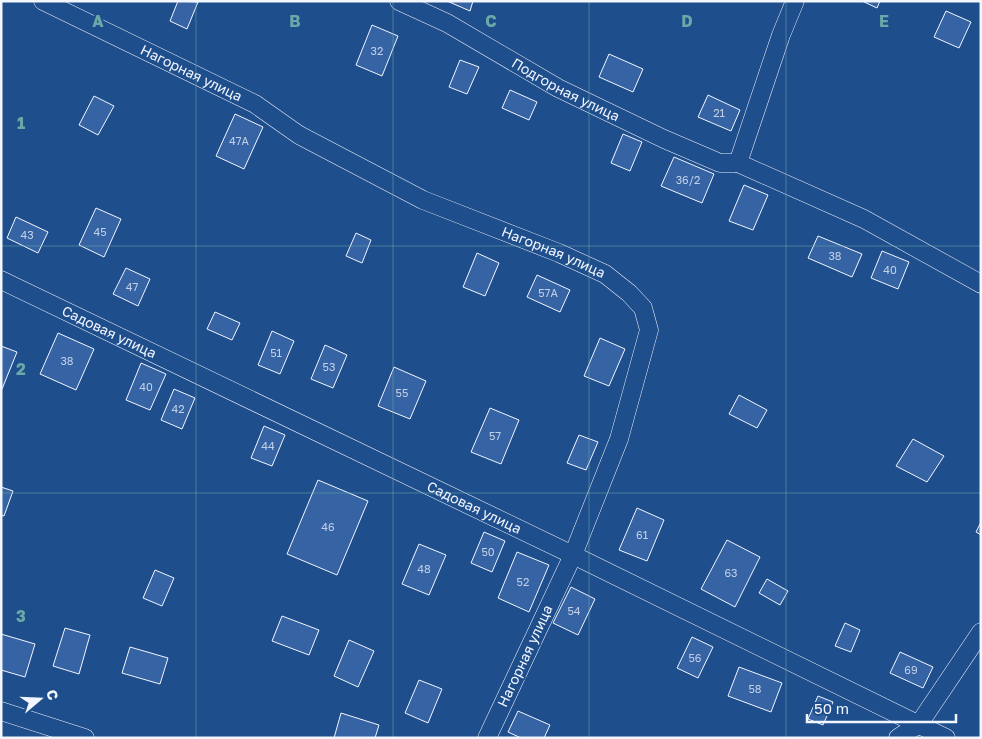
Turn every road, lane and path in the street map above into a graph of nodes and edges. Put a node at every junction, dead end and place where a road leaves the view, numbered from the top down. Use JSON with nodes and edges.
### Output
{"nodes":[{"id":1,"x":43,"y":1,"type":"edge"},
{"id":2,"x":399,"y":1,"type":"edge"},
{"id":3,"x":795,"y":1,"type":"edge"},
{"id":4,"x":738,"y":163,"type":"junction"},
{"id":5,"x":1,"y":280,"type":"edge"},
{"id":6,"x":981,"y":284,"type":"edge"},
{"id":7,"x":573,"y":555,"type":"junction"},
{"id":8,"x":981,"y":632,"type":"edge"},
{"id":9,"x":1,"y":710,"type":"edge"},
{"id":10,"x":919,"y":724,"type":"junction"},
{"id":11,"x":85,"y":738,"type":"edge"},
{"id":12,"x":486,"y":738,"type":"edge"},
{"id":13,"x":898,"y":738,"type":"edge"},
{"id":14,"x":946,"y":738,"type":"edge"}],
"edges":[{"from":1,"to":7,"type":"street","name":"Нагорная улица"},
{"from":2,"to":4,"type":"street","name":"Подгорная улица"},
{"from":3,"to":4,"type":"street"},
{"from":4,"to":6,"type":"street","name":"Подгорная улица"},
{"from":5,"to":7,"type":"street","name":"Садовая улица"},
{"from":7,"to":10,"type":"street","name":"Садовая улица"},
{"from":7,"to":12,"type":"street","name":"Нагорная улица"},
{"from":8,"to":10,"type":"street"},
{"from":9,"to":11,"type":"street"},
{"from":10,"to":13,"type":"street"},
{"from":10,"to":14,"type":"street","name":"Садовая улица"}]}
